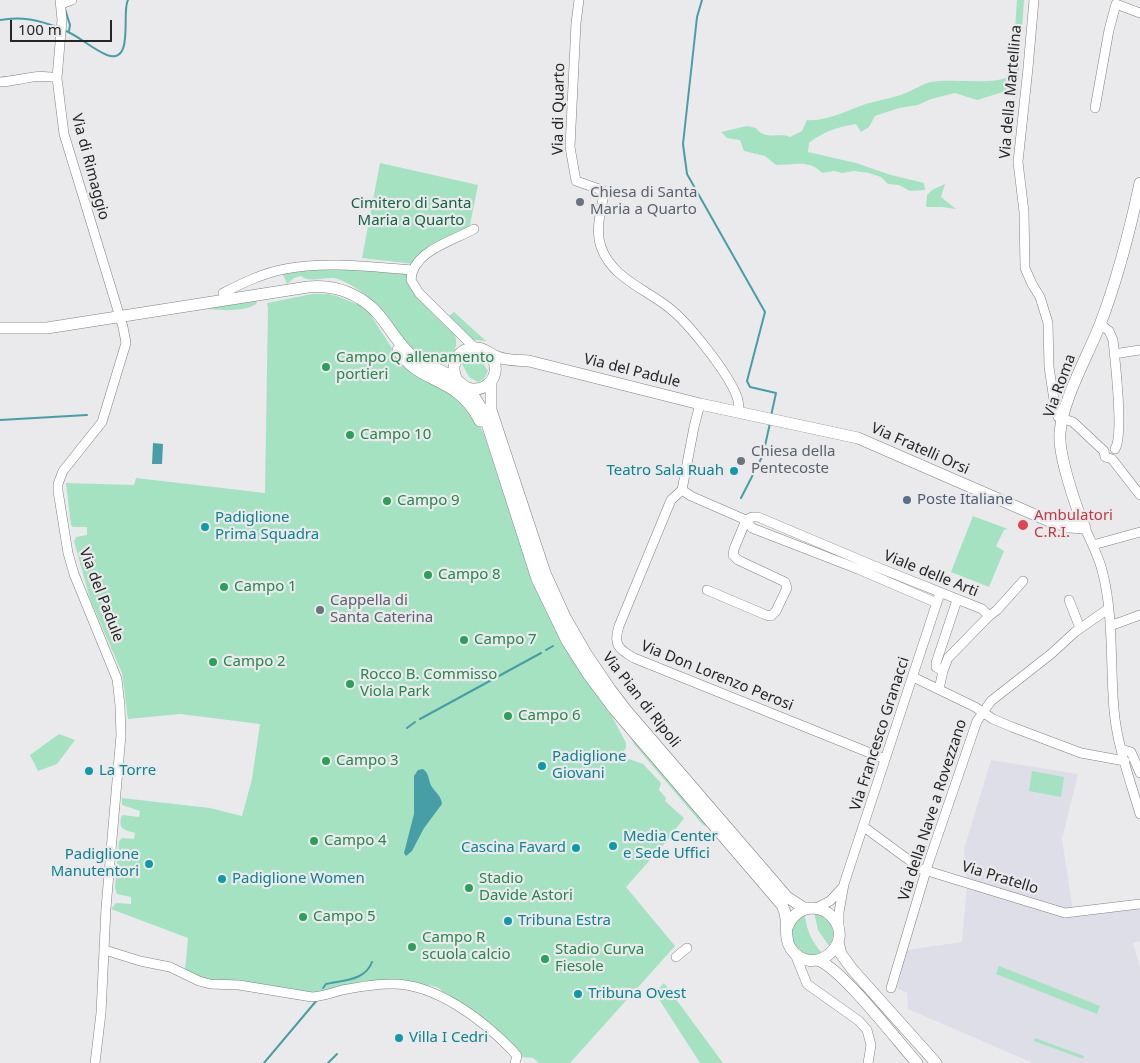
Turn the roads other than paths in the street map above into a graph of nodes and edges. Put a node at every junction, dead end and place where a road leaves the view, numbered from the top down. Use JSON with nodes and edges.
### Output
{"nodes":[{"id":1,"x":72,"y":0,"type":"edge"},
{"id":2,"x":579,"y":0,"type":"edge"},
{"id":3,"x":1034,"y":0,"type":"edge"},
{"id":4,"x":61,"y":2,"type":"edge"},
{"id":5,"x":1116,"y":2,"type":"edge"},
{"id":6,"x":1140,"y":12,"type":"edge"},
{"id":7,"x":57,"y":78,"type":"junction"},
{"id":8,"x":0,"y":82,"type":"edge"},
{"id":9,"x":1095,"y":108,"type":"dead end"},
{"id":10,"x":1139,"y":190,"type":"edge"},
{"id":11,"x":474,"y":229,"type":"dead end"},
{"id":12,"x":413,"y":269,"type":"junction"},
{"id":13,"x":223,"y":293,"type":"dead end"},
{"id":14,"x":120,"y":318,"type":"junction"},
{"id":15,"x":448,"y":322,"type":"junction"},
{"id":16,"x":1100,"y":324,"type":"junction"},
{"id":17,"x":386,"y":326,"type":"junction"},
{"id":18,"x":0,"y":328,"type":"edge"},
{"id":19,"x":474,"y":347,"type":"junction"},
{"id":20,"x":1140,"y":350,"type":"edge"},
{"id":21,"x":490,"y":354,"type":"junction"},
{"id":22,"x":1114,"y":354,"type":"junction"},
{"id":23,"x":458,"y":356,"type":"junction"},
{"id":24,"x":518,"y":361,"type":"junction"},
{"id":25,"x":430,"y":366,"type":"junction"},
{"id":26,"x":496,"y":370,"type":"junction"},
{"id":27,"x":457,"y":380,"type":"junction"},
{"id":28,"x":491,"y":382,"type":"junction"},
{"id":29,"x":469,"y":388,"type":"junction"},
{"id":30,"x":700,"y":404,"type":"junction"},
{"id":31,"x":739,"y":412,"type":"junction"},
{"id":32,"x":1063,"y":418,"type":"junction"},
{"id":33,"x":491,"y":440,"type":"junction"},
{"id":34,"x":1115,"y":449,"type":"junction"},
{"id":35,"x":1104,"y":450,"type":"junction"},
{"id":36,"x":1112,"y":459,"type":"junction"},
{"id":37,"x":682,"y":490,"type":"junction"},
{"id":38,"x":1140,"y":495,"type":"edge"},
{"id":39,"x":746,"y":520,"type":"junction"},
{"id":40,"x":1085,"y":528,"type":"junction"},
{"id":41,"x":1140,"y":532,"type":"edge"},
{"id":42,"x":1093,"y":545,"type":"junction"},
{"id":43,"x":860,"y":565,"type":"junction"},
{"id":44,"x":1023,"y":581,"type":"dead end"},
{"id":45,"x":707,"y":590,"type":"dead end"},
{"id":46,"x":940,"y":593,"type":"junction"},
{"id":47,"x":957,"y":600,"type":"junction"},
{"id":48,"x":1069,"y":600,"type":"dead end"},
{"id":49,"x":937,"y":603,"type":"junction"},
{"id":50,"x":1108,"y":609,"type":"junction"},
{"id":51,"x":1140,"y":615,"type":"edge"},
{"id":52,"x":989,"y":616,"type":"junction"},
{"id":53,"x":1110,"y":626,"type":"junction"},
{"id":54,"x":1080,"y":628,"type":"junction"},
{"id":55,"x":943,"y":670,"type":"junction"},
{"id":56,"x":913,"y":677,"type":"junction"},
{"id":57,"x":939,"y":689,"type":"junction"},
{"id":58,"x":982,"y":712,"type":"junction"},
{"id":59,"x":1121,"y":749,"type":"junction"},
{"id":60,"x":885,"y":759,"type":"junction"},
{"id":61,"x":1124,"y":761,"type":"junction"},
{"id":62,"x":1140,"y":773,"type":"edge"},
{"id":63,"x":1136,"y":787,"type":"edge"},
{"id":64,"x":1140,"y":814,"type":"edge"},
{"id":65,"x":864,"y":828,"type":"junction"},
{"id":66,"x":926,"y":870,"type":"junction"},
{"id":67,"x":844,"y":884,"type":"junction"},
{"id":68,"x":1140,"y":904,"type":"edge"},
{"id":69,"x":812,"y":908,"type":"junction"},
{"id":70,"x":788,"y":926,"type":"junction"},
{"id":71,"x":838,"y":938,"type":"junction"},
{"id":72,"x":687,"y":948,"type":"dead end"},
{"id":73,"x":105,"y":950,"type":"junction"},
{"id":74,"x":673,"y":954,"type":"dead end"},
{"id":75,"x":795,"y":954,"type":"junction"},
{"id":76,"x":816,"y":960,"type":"junction"},
{"id":77,"x":802,"y":975,"type":"junction"},
{"id":78,"x":892,"y":988,"type":"dead end"},
{"id":79,"x":95,"y":1063,"type":"edge"},
{"id":80,"x":515,"y":1063,"type":"edge"},
{"id":81,"x":868,"y":1063,"type":"edge"},
{"id":82,"x":917,"y":1063,"type":"edge"},
{"id":83,"x":936,"y":1063,"type":"edge"}],
"edges":[{"from":1,"to":4,"type":"street"},
{"from":2,"to":31,"type":"street","name":"Via di Quarto"},
{"from":3,"to":32,"type":"street","name":"Via della Martellina"},
{"from":4,"to":7,"type":"street","name":"Via di Rimaggio"},
{"from":5,"to":6,"type":"street"},
{"from":5,"to":9,"type":"street"},
{"from":7,"to":8,"type":"street"},
{"from":7,"to":14,"type":"street","name":"Via di Rimaggio"},
{"from":10,"to":16,"type":"main road","name":"Via Roma"},
{"from":11,"to":12,"type":"street"},
{"from":12,"to":13,"type":"street"},
{"from":12,"to":15,"type":"street","name":"Via del Padule"},
{"from":14,"to":17,"type":"main road"},
{"from":14,"to":18,"type":"main road"},
{"from":14,"to":73,"type":"street","name":"Via del Padule"},
{"from":15,"to":19,"type":"street","name":"Via del Padule"},
{"from":15,"to":23,"type":"street","name":"Via del Padule"},
{"from":16,"to":22,"type":"street"},
{"from":16,"to":32,"type":"main road","name":"Via Roma"},
{"from":17,"to":25,"type":"main road"},
{"from":17,"to":33,"type":"main road","name":"Via Pian di Ripoli"},
{"from":19,"to":21,"type":"main road","name":"Via del Padule"},
{"from":19,"to":23,"type":"main road"},
{"from":20,"to":22,"type":"street"},
{"from":21,"to":24,"type":"main road","name":"Via del Padule"},
{"from":21,"to":26,"type":"main road"},
{"from":22,"to":34,"type":"street"},
{"from":23,"to":25,"type":"main road"},
{"from":23,"to":27,"type":"main road","name":"Via del Padule"},
{"from":24,"to":26,"type":"main road"},
{"from":24,"to":30,"type":"main road","name":"Via del Padule"},
{"from":25,"to":27,"type":"main road"},
{"from":26,"to":28,"type":"main road"},
{"from":27,"to":29,"type":"main road"},
{"from":28,"to":29,"type":"main road"},
{"from":28,"to":69,"type":"main road","name":"Via Pian di Ripoli"},
{"from":29,"to":33,"type":"main road","name":"Via Pian di Ripoli"},
{"from":30,"to":31,"type":"main road","name":"Via del Padule"},
{"from":30,"to":37,"type":"street"},
{"from":31,"to":40,"type":"main road","name":"Via Fratelli Orsi"},
{"from":32,"to":35,"type":"street"},
{"from":32,"to":40,"type":"main road","name":"Via Roma"},
{"from":33,"to":70,"type":"main road","name":"Via Pian di Ripoli"},
{"from":34,"to":35,"type":"street"},
{"from":34,"to":36,"type":"street"},
{"from":35,"to":36,"type":"street"},
{"from":36,"to":38,"type":"street"},
{"from":37,"to":39,"type":"street","name":"Viale delle Arti"},
{"from":37,"to":60,"type":"street","name":"Via Don Lorenzo Perosi"},
{"from":39,"to":43,"type":"street","name":"Viale delle Arti"},
{"from":39,"to":45,"type":"street"},
{"from":40,"to":42,"type":"street","name":"Via Roma"},
{"from":41,"to":42,"type":"street"},
{"from":42,"to":50,"type":"street","name":"Via Roma"},
{"from":43,"to":46,"type":"street","name":"Viale delle Arti"},
{"from":43,"to":49,"type":"street","name":"Viale delle Arti"},
{"from":44,"to":52,"type":"street"},
{"from":46,"to":47,"type":"street","name":"Viale delle Arti"},
{"from":46,"to":49,"type":"street","name":"Via Francesco Granacci"},
{"from":47,"to":52,"type":"street","name":"Viale delle Arti"},
{"from":47,"to":55,"type":"street"},
{"from":48,"to":54,"type":"street"},
{"from":49,"to":56,"type":"street","name":"Via Francesco Granacci"},
{"from":50,"to":53,"type":"street","name":"Via Roma"},
{"from":50,"to":54,"type":"street","name":"Via della Nave a Rovezzano"},
{"from":51,"to":53,"type":"street"},
{"from":52,"to":55,"type":"street"},
{"from":53,"to":59,"type":"street","name":"Via Roma"},
{"from":54,"to":58,"type":"street","name":"Via della Nave a Rovezzano"},
{"from":55,"to":57,"type":"street"},
{"from":56,"to":57,"type":"street"},
{"from":56,"to":60,"type":"street","name":"Via Francesco Granacci"},
{"from":57,"to":58,"type":"street"},
{"from":58,"to":61,"type":"street"},
{"from":58,"to":66,"type":"street","name":"Via della Nave a Rovezzano"},
{"from":59,"to":61,"type":"street","name":"Via Roma"},
{"from":59,"to":62,"type":"street"},
{"from":60,"to":65,"type":"street","name":"Via Francesco Granacci"},
{"from":61,"to":63,"type":"street","name":"Via Roma"},
{"from":63,"to":64,"type":"street","name":"Via Roma"},
{"from":65,"to":66,"type":"street","name":"Via Pratello"},
{"from":65,"to":67,"type":"street","name":"Via Francesco Granacci"},
{"from":66,"to":68,"type":"street","name":"Via Pratello"},
{"from":66,"to":78,"type":"street","name":"Via della Nave a Rovezzano"},
{"from":67,"to":69,"type":"street","name":"Via Francesco Granacci"},
{"from":67,"to":71,"type":"street","name":"Via Francesco Granacci"},
{"from":69,"to":70,"type":"main road"},
{"from":69,"to":71,"type":"main road","name":"Via Pian di Ripoli"},
{"from":70,"to":75,"type":"main road","name":"Via Pian di Ripoli"},
{"from":71,"to":76,"type":"main road"},
{"from":71,"to":83,"type":"main road","name":"Via Pian di Ripoli"},
{"from":72,"to":74,"type":"street"},
{"from":73,"to":79,"type":"street","name":"Via del Padule"},
{"from":73,"to":80,"type":"street"},
{"from":75,"to":76,"type":"main road"},
{"from":75,"to":77,"type":"street"},
{"from":76,"to":77,"type":"street"},
{"from":76,"to":82,"type":"main road"},
{"from":77,"to":81,"type":"street"}]}
